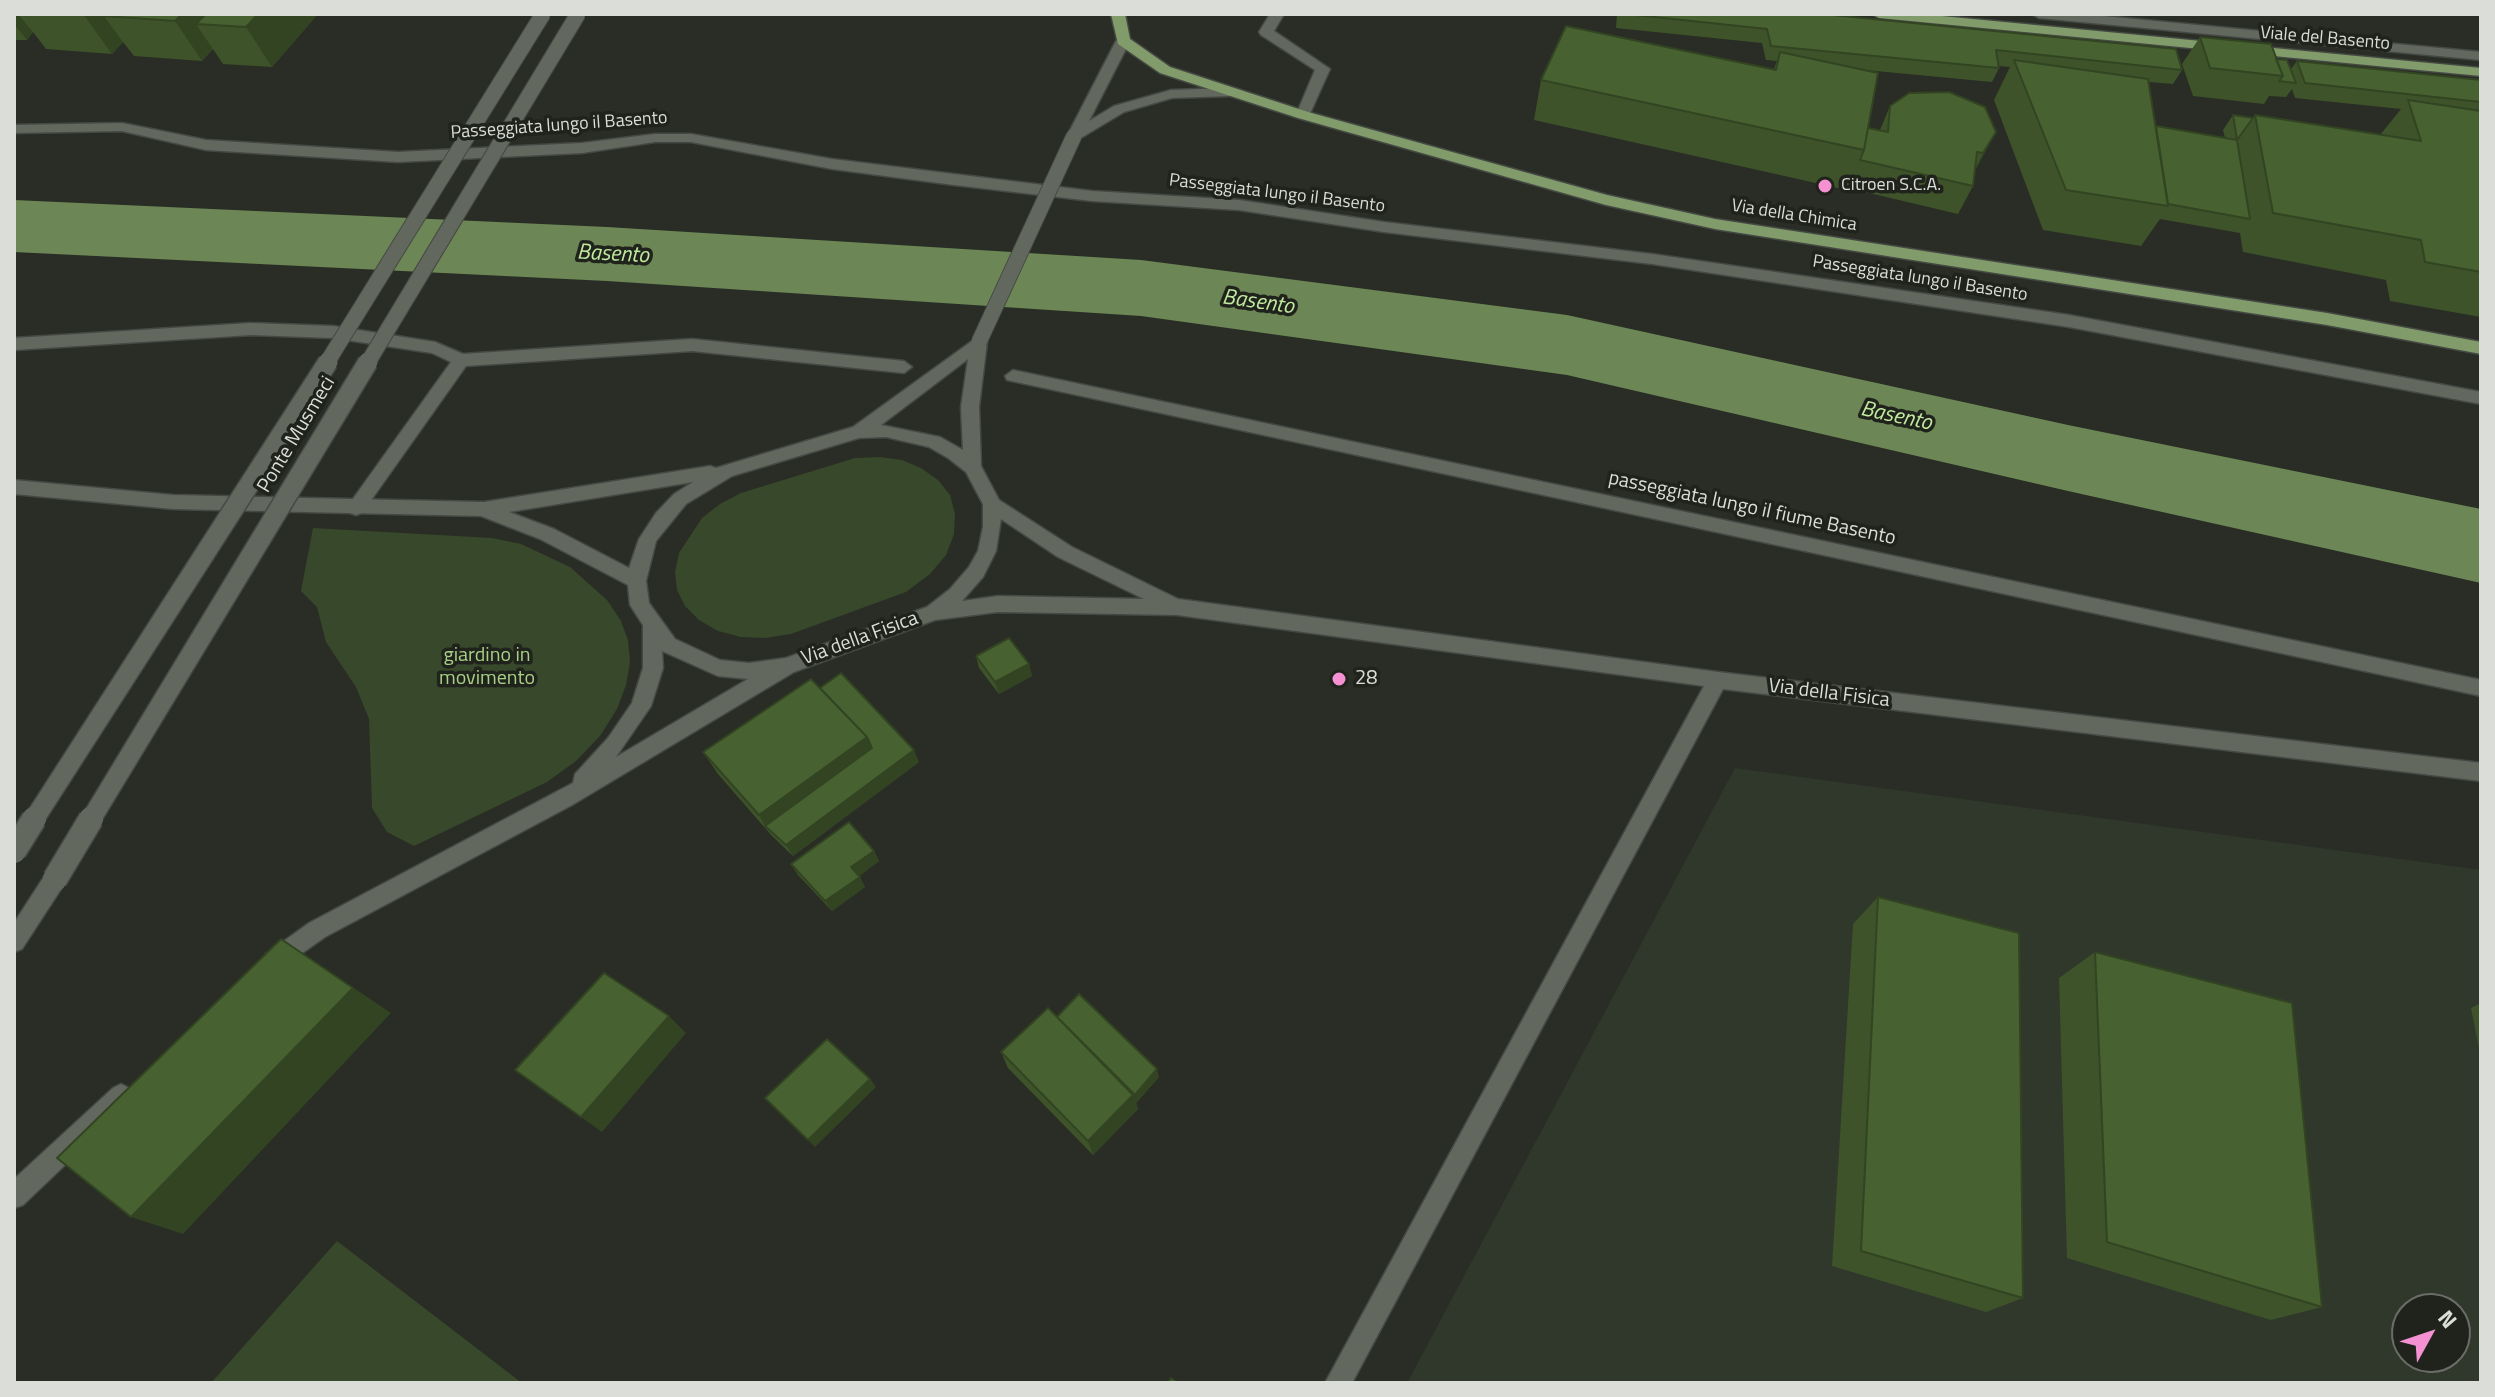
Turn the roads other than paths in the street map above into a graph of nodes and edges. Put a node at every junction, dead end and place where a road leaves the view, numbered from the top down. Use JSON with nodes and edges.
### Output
{"nodes":[{"id":1,"x":543,"y":14,"type":"edge"},
{"id":2,"x":578,"y":14,"type":"edge"},
{"id":3,"x":1119,"y":14,"type":"edge"},
{"id":4,"x":1277,"y":14,"type":"edge"},
{"id":5,"x":1879,"y":14,"type":"edge"},
{"id":6,"x":2039,"y":14,"type":"edge"},
{"id":7,"x":1123,"y":41,"type":"junction"},
{"id":8,"x":2481,"y":56,"type":"edge"},
{"id":9,"x":2481,"y":72,"type":"edge"},
{"id":10,"x":1230,"y":92,"type":"junction"},
{"id":11,"x":1303,"y":115,"type":"junction"},
{"id":12,"x":14,"y":129,"type":"edge"},
{"id":13,"x":1074,"y":136,"type":"junction"},
{"id":14,"x":979,"y":342,"type":"junction"},
{"id":15,"x":14,"y":344,"type":"edge"},
{"id":16,"x":2481,"y":348,"type":"edge"},
{"id":17,"x":461,"y":360,"type":"junction"},
{"id":18,"x":904,"y":367,"type":"dead end"},
{"id":19,"x":1013,"y":376,"type":"dead end"},
{"id":20,"x":2481,"y":398,"type":"edge"},
{"id":21,"x":859,"y":432,"type":"junction"},
{"id":22,"x":972,"y":467,"type":"junction"},
{"id":23,"x":726,"y":471,"type":"junction"},
{"id":24,"x":14,"y":490,"type":"edge"},
{"id":25,"x":992,"y":504,"type":"junction"},
{"id":26,"x":356,"y":508,"type":"junction"},
{"id":27,"x":484,"y":509,"type":"junction"},
{"id":28,"x":637,"y":581,"type":"junction"},
{"id":29,"x":1177,"y":607,"type":"junction"},
{"id":30,"x":934,"y":612,"type":"junction"},
{"id":31,"x":652,"y":627,"type":"junction"},
{"id":32,"x":787,"y":666,"type":"junction"},
{"id":33,"x":1718,"y":680,"type":"junction"},
{"id":34,"x":2481,"y":688,"type":"edge"},
{"id":35,"x":2481,"y":772,"type":"edge"},
{"id":36,"x":565,"y":798,"type":"junction"},
{"id":37,"x":14,"y":851,"type":"edge"},
{"id":38,"x":14,"y":942,"type":"edge"},
{"id":39,"x":257,"y":975,"type":"edge"},
{"id":40,"x":141,"y":1078,"type":"edge"},
{"id":41,"x":14,"y":1196,"type":"edge"},
{"id":42,"x":1338,"y":1383,"type":"edge"}],
"edges":[{"from":1,"to":37,"type":"street","name":"Ponte Musmeci","bridge":true},
{"from":2,"to":38,"type":"street","name":"Ponte Musmeci","bridge":true},
{"from":3,"to":7,"type":"main road"},
{"from":4,"to":11,"type":"street"},
{"from":5,"to":9,"type":"main road","name":"Viale del Basento"},
{"from":6,"to":8,"type":"street"},
{"from":7,"to":10,"type":"main road","name":"Via della Chimica"},
{"from":7,"to":13,"type":"street"},
{"from":10,"to":11,"type":"main road","name":"Via della Chimica"},
{"from":10,"to":13,"type":"street"},
{"from":11,"to":16,"type":"main road","name":"Via della Chimica"},
{"from":12,"to":20,"type":"street","name":"Passeggiata lungo il Basento"},
{"from":13,"to":14,"type":"street","bridge":true},
{"from":14,"to":21,"type":"street"},
{"from":14,"to":22,"type":"street"},
{"from":15,"to":17,"type":"street"},
{"from":17,"to":18,"type":"street"},
{"from":17,"to":26,"type":"street"},
{"from":19,"to":34,"type":"street","name":"passeggiata lungo il fiume Basento"},
{"from":21,"to":22,"type":"street"},
{"from":21,"to":23,"type":"street"},
{"from":22,"to":25,"type":"street"},
{"from":23,"to":27,"type":"street"},
{"from":23,"to":28,"type":"street"},
{"from":24,"to":26,"type":"street"},
{"from":25,"to":29,"type":"street"},
{"from":25,"to":30,"type":"street","name":"Via della Fisica"},
{"from":26,"to":27,"type":"street"},
{"from":27,"to":28,"type":"street"},
{"from":28,"to":31,"type":"street"},
{"from":29,"to":30,"type":"street"},
{"from":29,"to":33,"type":"street","name":"Via della Fisica"},
{"from":30,"to":32,"type":"street","name":"Via della Fisica"},
{"from":31,"to":32,"type":"street","name":"Via della Fisica"},
{"from":31,"to":36,"type":"street"},
{"from":32,"to":36,"type":"street"},
{"from":33,"to":35,"type":"street","name":"Via della Fisica"},
{"from":33,"to":42,"type":"street"},
{"from":36,"to":39,"type":"street"},
{"from":40,"to":41,"type":"street"}]}
